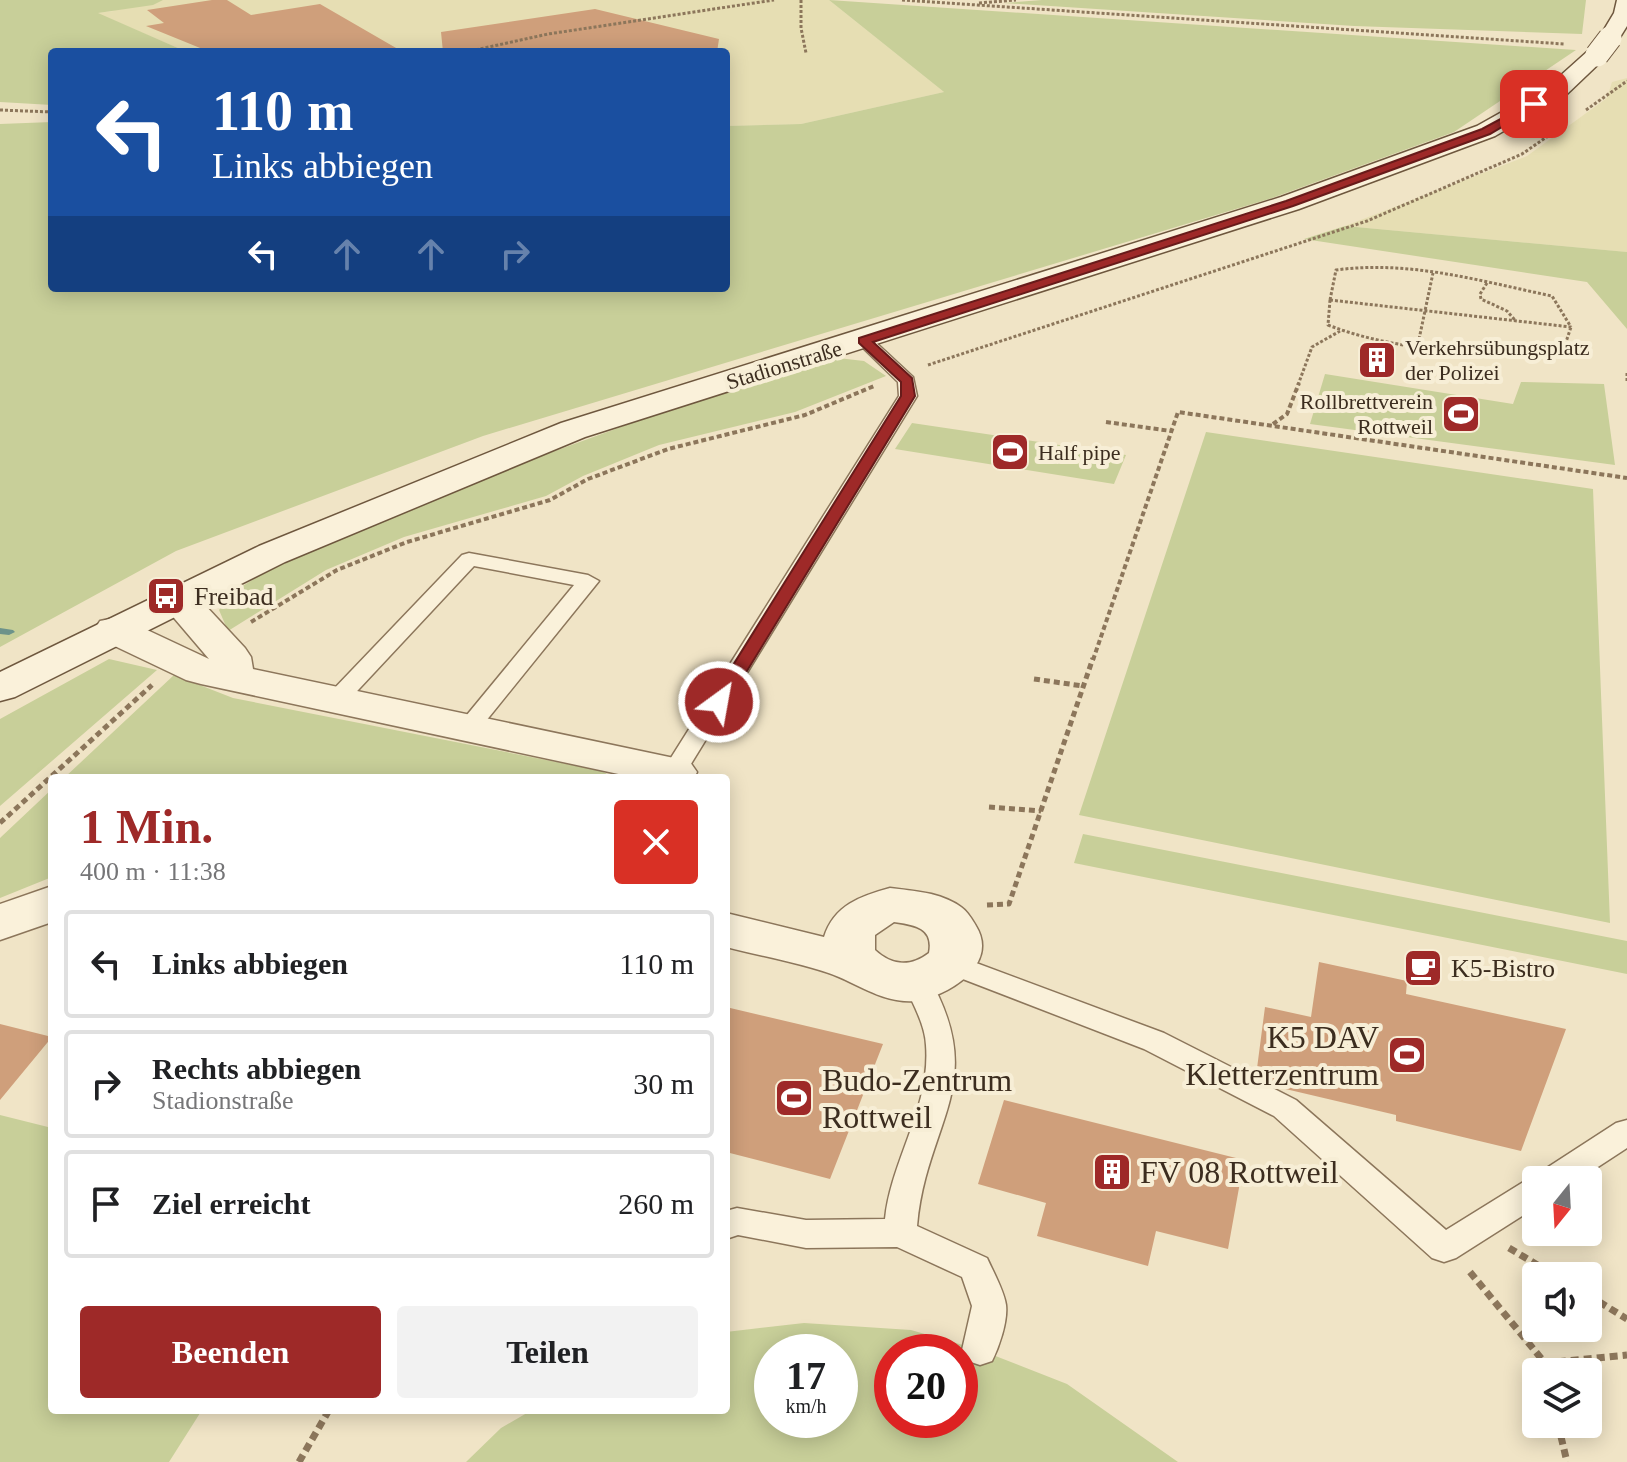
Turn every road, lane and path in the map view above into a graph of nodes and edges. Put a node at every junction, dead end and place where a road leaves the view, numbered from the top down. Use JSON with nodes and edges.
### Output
{"nodes":[{"id":1,"x":774,"y":0,"type":"edge"},
{"id":2,"x":801,"y":0,"type":"edge"},
{"id":3,"x":902,"y":0,"type":"edge"},
{"id":4,"x":1016,"y":0,"type":"edge"},
{"id":5,"x":1627,"y":0,"type":"edge"},
{"id":6,"x":928,"y":1,"type":"edge"},
{"id":7,"x":954,"y":4,"type":"junction"},
{"id":8,"x":1564,"y":44,"type":"dead end"},
{"id":9,"x":484,"y":48,"type":"edge"},
{"id":10,"x":806,"y":53,"type":"dead end"},
{"id":11,"x":1627,"y":81,"type":"edge"},
{"id":12,"x":0,"y":110,"type":"edge"},
{"id":13,"x":48,"y":112,"type":"edge"},
{"id":14,"x":1582,"y":113,"type":"dead end"},
{"id":15,"x":1570,"y":121,"type":"dead end"},
{"id":16,"x":1433,"y":273,"type":"junction"},
{"id":17,"x":1487,"y":283,"type":"junction"},
{"id":18,"x":1330,"y":300,"type":"junction"},
{"id":19,"x":1425,"y":310,"type":"junction"},
{"id":20,"x":1516,"y":320,"type":"junction"},
{"id":21,"x":1571,"y":327,"type":"junction"},
{"id":22,"x":1340,"y":331,"type":"junction"},
{"id":23,"x":864,"y":341,"type":"junction"},
{"id":24,"x":1418,"y":344,"type":"junction"},
{"id":25,"x":1627,"y":373,"type":"edge"},
{"id":26,"x":901,"y":374,"type":"junction"},
{"id":27,"x":1627,"y":381,"type":"edge"},
{"id":28,"x":1106,"y":422,"type":"dead end"},
{"id":29,"x":1273,"y":425,"type":"junction"},
{"id":30,"x":1171,"y":431,"type":"junction"},
{"id":31,"x":1627,"y":478,"type":"edge"},
{"id":32,"x":177,"y":598,"type":"junction"},
{"id":33,"x":114,"y":630,"type":"junction"},
{"id":34,"x":210,"y":660,"type":"junction"},
{"id":35,"x":1034,"y":679,"type":"dead end"},
{"id":36,"x":1083,"y":686,"type":"junction"},
{"id":37,"x":0,"y":688,"type":"edge"},
{"id":38,"x":337,"y":699,"type":"junction"},
{"id":39,"x":469,"y":727,"type":"junction"},
{"id":40,"x":54,"y":774,"type":"edge"},
{"id":41,"x":668,"y":774,"type":"edge"},
{"id":42,"x":673,"y":774,"type":"edge"},
{"id":43,"x":48,"y":779,"type":"edge"},
{"id":44,"x":989,"y":807,"type":"dead end"},
{"id":45,"x":1041,"y":811,"type":"junction"},
{"id":46,"x":0,"y":823,"type":"edge"},
{"id":47,"x":48,"y":905,"type":"edge"},
{"id":48,"x":931,"y":910,"type":"junction"},
{"id":49,"x":0,"y":923,"type":"edge"},
{"id":50,"x":730,"y":931,"type":"edge"},
{"id":51,"x":858,"y":964,"type":"junction"},
{"id":52,"x":934,"y":972,"type":"junction"},
{"id":53,"x":1627,"y":1132,"type":"edge"},
{"id":54,"x":1575,"y":1166,"type":"edge"},
{"id":55,"x":1522,"y":1199,"type":"edge"},
{"id":56,"x":730,"y":1224,"type":"edge"},
{"id":57,"x":1476,"y":1228,"type":"junction"},
{"id":58,"x":900,"y":1233,"type":"junction"},
{"id":59,"x":1444,"y":1248,"type":"junction"},
{"id":60,"x":1533,"y":1262,"type":"edge"},
{"id":61,"x":1602,"y":1304,"type":"edge"},
{"id":62,"x":1627,"y":1319,"type":"edge"},
{"id":63,"x":980,"y":1350,"type":"dead end"},
{"id":64,"x":1627,"y":1355,"type":"edge"},
{"id":65,"x":1538,"y":1358,"type":"edge"},
{"id":66,"x":1602,"y":1359,"type":"edge"},
{"id":67,"x":327,"y":1414,"type":"edge"},
{"id":68,"x":1561,"y":1438,"type":"edge"},
{"id":69,"x":299,"y":1462,"type":"edge"},
{"id":70,"x":1567,"y":1462,"type":"edge"}],
"edges":[{"from":1,"to":9,"type":"path"},
{"from":2,"to":10,"type":"path"},
{"from":3,"to":6,"type":"path"},
{"from":4,"to":7,"type":"path"},
{"from":5,"to":23,"type":"street","name":"Stadionstraße"},
{"from":6,"to":7,"type":"path"},
{"from":7,"to":8,"type":"path"},
{"from":11,"to":14,"type":"path"},
{"from":12,"to":13,"type":"path"},
{"from":15,"to":26,"type":"path"},
{"from":16,"to":17,"type":"path"},
{"from":16,"to":18,"type":"path"},
{"from":16,"to":19,"type":"path"},
{"from":17,"to":20,"type":"path"},
{"from":17,"to":21,"type":"path"},
{"from":18,"to":19,"type":"path"},
{"from":18,"to":22,"type":"path"},
{"from":19,"to":20,"type":"path"},
{"from":19,"to":24,"type":"path"},
{"from":20,"to":21,"type":"path"},
{"from":21,"to":24,"type":"path"},
{"from":22,"to":24,"type":"path"},
{"from":22,"to":29,"type":"path"},
{"from":23,"to":26,"type":"lane"},
{"from":23,"to":32,"type":"street","name":"Stadionstraße"},
{"from":25,"to":27,"type":"path"},
{"from":26,"to":34,"type":"path"},
{"from":26,"to":42,"type":"lane"},
{"from":28,"to":30,"type":"path"},
{"from":29,"to":30,"type":"path"},
{"from":29,"to":31,"type":"path"},
{"from":30,"to":36,"type":"path"},
{"from":32,"to":33,"type":"street","name":"Stadionstraße"},
{"from":32,"to":34,"type":"street"},
{"from":33,"to":34,"type":"street"},
{"from":33,"to":37,"type":"street","name":"Stadionstraße"},
{"from":34,"to":38,"type":"street"},
{"from":34,"to":40,"type":"path"},
{"from":35,"to":36,"type":"path"},
{"from":36,"to":45,"type":"path"},
{"from":38,"to":39,"type":"street"},
{"from":38,"to":39,"type":"lane"},
{"from":39,"to":41,"type":"street"},
{"from":43,"to":46,"type":"path"},
{"from":44,"to":45,"type":"path"},
{"from":45,"to":48,"type":"path"},
{"from":47,"to":49,"type":"street"},
{"from":48,"to":51,"type":"street"},
{"from":48,"to":52,"type":"street"},
{"from":50,"to":51,"type":"street"},
{"from":51,"to":52,"type":"street"},
{"from":52,"to":58,"type":"lane"},
{"from":52,"to":59,"type":"lane"},
{"from":53,"to":54,"type":"lane"},
{"from":55,"to":57,"type":"lane"},
{"from":56,"to":58,"type":"lane"},
{"from":57,"to":59,"type":"lane"},
{"from":57,"to":60,"type":"path"},
{"from":58,"to":63,"type":"lane"},
{"from":59,"to":65,"type":"path"},
{"from":61,"to":62,"type":"path"},
{"from":64,"to":66,"type":"path"},
{"from":67,"to":69,"type":"path"},
{"from":68,"to":70,"type":"path"}]}
